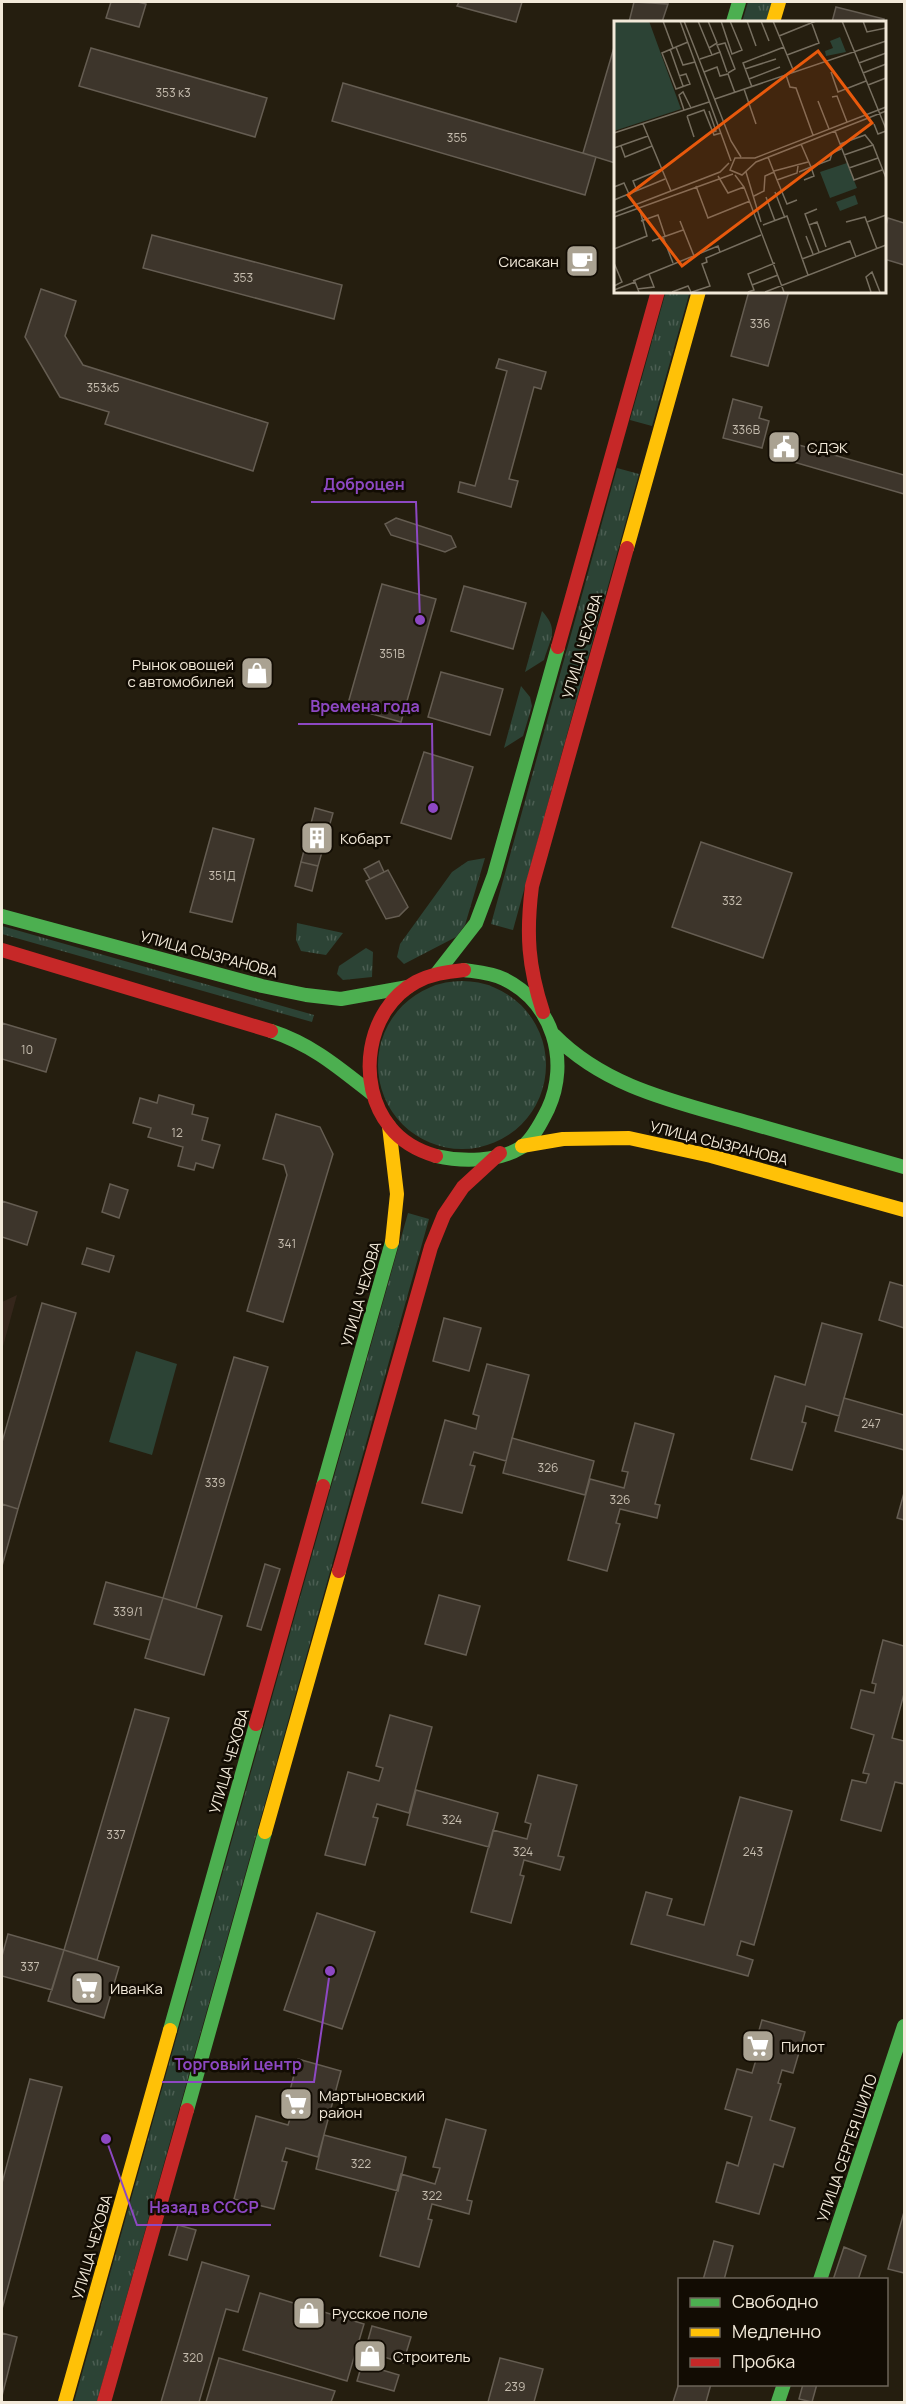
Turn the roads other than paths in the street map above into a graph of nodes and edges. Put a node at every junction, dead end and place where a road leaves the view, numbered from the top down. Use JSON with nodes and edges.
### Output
{"nodes":[{"id":1,"x":739,"y":2,"type":"edge"},
{"id":2,"x":779,"y":2,"type":"edge"},
{"id":3,"x":733,"y":21,"type":"edge"},
{"id":4,"x":773,"y":21,"type":"edge"},
{"id":5,"x":658,"y":292,"type":"edge"},
{"id":6,"x":699,"y":292,"type":"edge"},
{"id":7,"x":2,"y":916,"type":"edge"},
{"id":8,"x":2,"y":951,"type":"edge"},
{"id":9,"x":436,"y":973,"type":"junction"},
{"id":10,"x":410,"y":986,"type":"junction"},
{"id":11,"x":543,"y":1012,"type":"junction"},
{"id":12,"x":554,"y":1035,"type":"junction"},
{"id":13,"x":371,"y":1093,"type":"junction"},
{"id":14,"x":389,"y":1126,"type":"junction"},
{"id":15,"x":522,"y":1146,"type":"junction"},
{"id":16,"x":501,"y":1153,"type":"junction"},
{"id":17,"x":904,"y":1167,"type":"edge"},
{"id":18,"x":904,"y":1210,"type":"edge"},
{"id":19,"x":904,"y":2026,"type":"edge"},
{"id":20,"x":821,"y":2278,"type":"edge"},
{"id":21,"x":784,"y":2386,"type":"edge"},
{"id":22,"x":65,"y":2403,"type":"edge"},
{"id":23,"x":104,"y":2403,"type":"edge"},
{"id":24,"x":778,"y":2403,"type":"edge"}],
"edges":[{"from":1,"to":3,"type":"main road"},
{"from":2,"to":4,"type":"main road"},
{"from":5,"to":9,"type":"main road","name":"УЛИЦА ЧЕХОВА"},
{"from":6,"to":11,"type":"main road","name":"УЛИЦА ЧЕХОВА"},
{"from":7,"to":10,"type":"main road","name":"УЛИЦА СЫЗРАНОВА"},
{"from":8,"to":13,"type":"main road"},
{"from":9,"to":10,"type":"main road"},
{"from":9,"to":11,"type":"main road"},
{"from":10,"to":13,"type":"main road"},
{"from":11,"to":12,"type":"main road"},
{"from":12,"to":15,"type":"main road"},
{"from":12,"to":17,"type":"main road","name":"УЛИЦА СЫЗРАНОВА"},
{"from":13,"to":14,"type":"main road"},
{"from":14,"to":16,"type":"main road"},
{"from":14,"to":22,"type":"main road","name":"УЛИЦА ЧЕХОВА"},
{"from":15,"to":16,"type":"main road"},
{"from":15,"to":18,"type":"main road","name":"УЛИЦА СЫЗРАНОВА"},
{"from":16,"to":23,"type":"main road"},
{"from":19,"to":20,"type":"main road","name":"УЛИЦА СЕРГЕЯ ШИЛО"},
{"from":21,"to":24,"type":"main road"}]}
